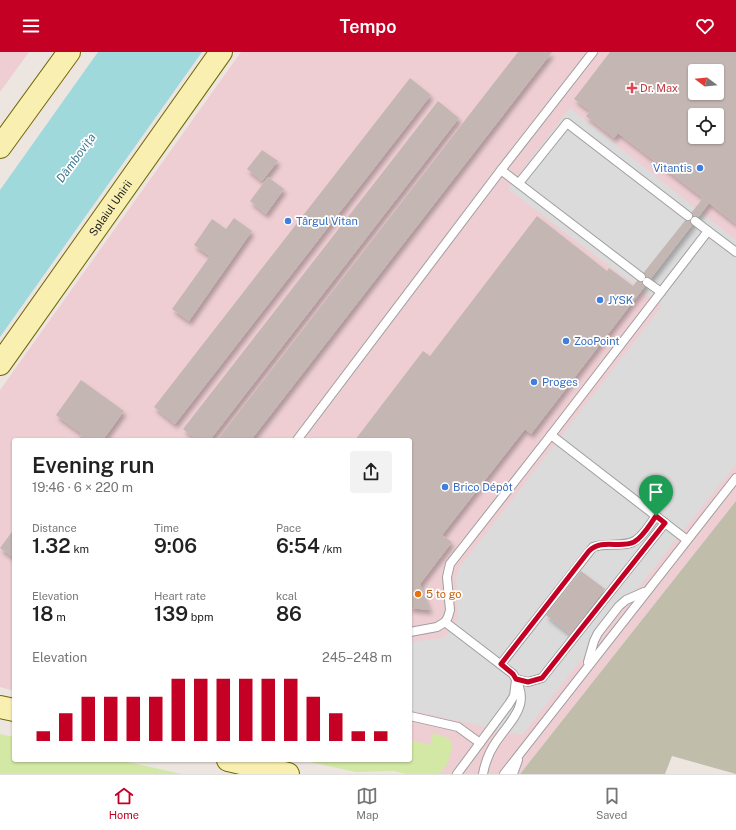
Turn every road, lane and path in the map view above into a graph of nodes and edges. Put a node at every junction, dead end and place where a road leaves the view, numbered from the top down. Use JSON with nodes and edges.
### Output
{"nodes":[{"id":1,"x":69,"y":52,"type":"edge"},
{"id":2,"x":221,"y":52,"type":"edge"},
{"id":3,"x":593,"y":52,"type":"edge"},
{"id":4,"x":0,"y":147,"type":"edge"},
{"id":5,"x":501,"y":170,"type":"junction"},
{"id":6,"x":519,"y":183,"type":"junction"},
{"id":7,"x":708,"y":231,"type":"junction"},
{"id":8,"x":736,"y":252,"type":"edge"},
{"id":9,"x":661,"y":292,"type":"junction"},
{"id":10,"x":0,"y":364,"type":"edge"},
{"id":11,"x":551,"y":435,"type":"junction"},
{"id":12,"x":298,"y":438,"type":"edge"},
{"id":13,"x":736,"y":478,"type":"edge"},
{"id":14,"x":656,"y":516,"type":"junction"},
{"id":15,"x":665,"y":523,"type":"junction"},
{"id":16,"x":687,"y":540,"type":"junction"},
{"id":17,"x":647,"y":590,"type":"junction"},
{"id":18,"x":445,"y":622,"type":"junction"},
{"id":19,"x":412,"y":632,"type":"edge"},
{"id":20,"x":501,"y":664,"type":"junction"},
{"id":21,"x":586,"y":668,"type":"junction"},
{"id":22,"x":516,"y":679,"type":"junction"},
{"id":23,"x":0,"y":707,"type":"edge"},
{"id":24,"x":12,"y":710,"type":"edge"},
{"id":25,"x":412,"y":716,"type":"edge"},
{"id":26,"x":480,"y":743,"type":"junction"},
{"id":27,"x":525,"y":745,"type":"junction"},
{"id":28,"x":237,"y":762,"type":"edge"},
{"id":29,"x":288,"y":774,"type":"edge"},
{"id":30,"x":457,"y":774,"type":"edge"},
{"id":31,"x":483,"y":774,"type":"edge"},
{"id":32,"x":504,"y":774,"type":"edge"},
{"id":33,"x":513,"y":774,"type":"edge"}],
"edges":[{"from":1,"to":4,"type":"main road"},
{"from":2,"to":10,"type":"main road","name":"Splaiul Unirii"},
{"from":3,"to":5,"type":"lane"},
{"from":5,"to":6,"type":"lane"},
{"from":5,"to":12,"type":"lane"},
{"from":6,"to":7,"type":"lane"},
{"from":6,"to":9,"type":"lane"},
{"from":7,"to":8,"type":"lane"},
{"from":7,"to":9,"type":"lane"},
{"from":9,"to":11,"type":"lane"},
{"from":11,"to":14,"type":"lane"},
{"from":11,"to":18,"type":"lane"},
{"from":13,"to":16,"type":"lane"},
{"from":14,"to":15,"type":"lane"},
{"from":14,"to":20,"type":"lane"},
{"from":15,"to":16,"type":"lane"},
{"from":15,"to":22,"type":"lane"},
{"from":16,"to":17,"type":"lane"},
{"from":17,"to":21,"type":"lane"},
{"from":17,"to":21,"type":"lane"},
{"from":18,"to":19,"type":"lane"},
{"from":18,"to":20,"type":"lane"},
{"from":20,"to":22,"type":"lane"},
{"from":21,"to":27,"type":"lane"},
{"from":22,"to":26,"type":"lane"},
{"from":22,"to":31,"type":"lane"},
{"from":23,"to":24,"type":"main road"},
{"from":25,"to":26,"type":"lane"},
{"from":26,"to":30,"type":"lane"},
{"from":27,"to":32,"type":"lane"},
{"from":27,"to":33,"type":"lane"},
{"from":28,"to":29,"type":"main road"}]}
